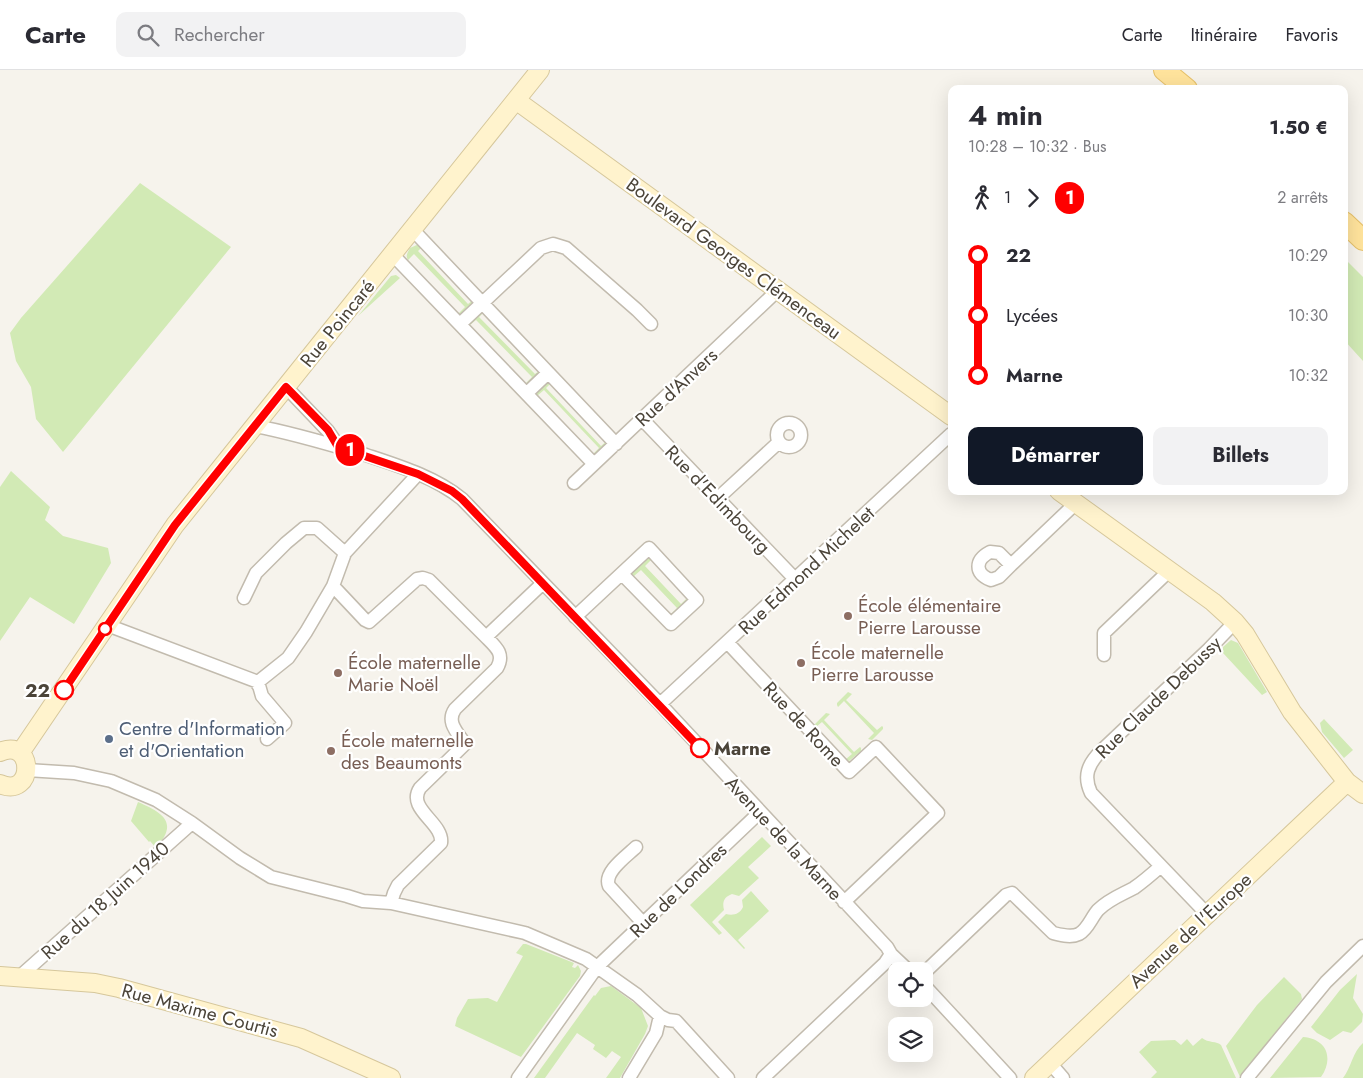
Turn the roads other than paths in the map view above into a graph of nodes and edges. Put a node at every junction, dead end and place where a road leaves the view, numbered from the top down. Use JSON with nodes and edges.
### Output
{"nodes":[{"id":1,"x":540,"y":70,"type":"edge"},
{"id":2,"x":1164,"y":70,"type":"edge"},
{"id":3,"x":1182,"y":85,"type":"edge"},
{"id":4,"x":517,"y":101,"type":"junction"},
{"id":5,"x":1348,"y":226,"type":"edge"},
{"id":6,"x":413,"y":230,"type":"junction"},
{"id":7,"x":1363,"y":240,"type":"edge"},
{"id":8,"x":393,"y":255,"type":"junction"},
{"id":9,"x":778,"y":290,"type":"junction"},
{"id":10,"x":482,"y":303,"type":"junction"},
{"id":11,"x":460,"y":324,"type":"junction"},
{"id":12,"x":651,"y":324,"type":"dead end"},
{"id":13,"x":548,"y":373,"type":"junction"},
{"id":14,"x":286,"y":387,"type":"junction"},
{"id":15,"x":527,"y":393,"type":"junction"},
{"id":16,"x":948,"y":414,"type":"edge"},
{"id":17,"x":642,"y":420,"type":"junction"},
{"id":18,"x":255,"y":426,"type":"junction"},
{"id":19,"x":948,"y":437,"type":"edge"},
{"id":20,"x":779,"y":442,"type":"dead end"},
{"id":21,"x":616,"y":444,"type":"junction"},
{"id":22,"x":338,"y":447,"type":"junction"},
{"id":23,"x":594,"y":464,"type":"junction"},
{"id":24,"x":418,"y":474,"type":"junction"},
{"id":25,"x":574,"y":483,"type":"dead end"},
{"id":26,"x":1065,"y":495,"type":"edge"},
{"id":27,"x":717,"y":499,"type":"junction"},
{"id":28,"x":1076,"y":503,"type":"junction"},
{"id":29,"x":345,"y":552,"type":"junction"},
{"id":30,"x":1011,"y":565,"type":"dead end"},
{"id":31,"x":1170,"y":570,"type":"junction"},
{"id":32,"x":622,"y":574,"type":"junction"},
{"id":33,"x":795,"y":579,"type":"junction"},
{"id":34,"x":543,"y":584,"type":"junction"},
{"id":35,"x":333,"y":586,"type":"junction"},
{"id":36,"x":244,"y":598,"type":"dead end"},
{"id":37,"x":575,"y":617,"type":"junction"},
{"id":38,"x":1235,"y":622,"type":"junction"},
{"id":39,"x":108,"y":625,"type":"junction"},
{"id":40,"x":486,"y":637,"type":"junction"},
{"id":41,"x":728,"y":642,"type":"junction"},
{"id":42,"x":1104,"y":655,"type":"dead end"},
{"id":43,"x":258,"y":684,"type":"junction"},
{"id":44,"x":660,"y":704,"type":"junction"},
{"id":45,"x":267,"y":739,"type":"dead end"},
{"id":46,"x":0,"y":752,"type":"edge"},
{"id":47,"x":20,"y":753,"type":"junction"},
{"id":48,"x":27,"y":770,"type":"junction"},
{"id":49,"x":1347,"y":782,"type":"junction"},
{"id":50,"x":0,"y":784,"type":"edge"},
{"id":51,"x":1363,"y":794,"type":"edge"},
{"id":52,"x":760,"y":812,"type":"junction"},
{"id":53,"x":192,"y":823,"type":"junction"},
{"id":54,"x":636,"y":847,"type":"dead end"},
{"id":55,"x":1161,"y":866,"type":"junction"},
{"id":56,"x":844,"y":902,"type":"junction"},
{"id":57,"x":391,"y":903,"type":"junction"},
{"id":58,"x":1207,"y":914,"type":"junction"},
{"id":59,"x":643,"y":923,"type":"junction"},
{"id":60,"x":1363,"y":946,"type":"edge"},
{"id":61,"x":891,"y":954,"type":"junction"},
{"id":62,"x":899,"y":962,"type":"edge"},
{"id":63,"x":933,"y":964,"type":"edge"},
{"id":64,"x":597,"y":967,"type":"junction"},
{"id":65,"x":0,"y":976,"type":"edge"},
{"id":66,"x":18,"y":978,"type":"junction"},
{"id":67,"x":933,"y":996,"type":"edge"},
{"id":68,"x":660,"y":1016,"type":"junction"},
{"id":69,"x":1050,"y":1063,"type":"junction"},
{"id":70,"x":392,"y":1078,"type":"edge"},
{"id":71,"x":518,"y":1078,"type":"edge"},
{"id":72,"x":629,"y":1078,"type":"edge"},
{"id":73,"x":728,"y":1078,"type":"edge"},
{"id":74,"x":763,"y":1078,"type":"edge"},
{"id":75,"x":1010,"y":1078,"type":"edge"},
{"id":76,"x":1034,"y":1078,"type":"edge"},
{"id":77,"x":1063,"y":1078,"type":"edge"},
{"id":78,"x":1248,"y":1078,"type":"edge"}],
"edges":[{"from":1,"to":4,"type":"street","name":"Rue Poincaré"},
{"from":2,"to":3,"type":"main road"},
{"from":4,"to":6,"type":"street","name":"Rue Poincaré"},
{"from":4,"to":9,"type":"street","name":"Boulevard Georges Clémenceau"},
{"from":5,"to":7,"type":"main road"},
{"from":6,"to":8,"type":"street","name":"Rue Poincaré"},
{"from":6,"to":10,"type":"street"},
{"from":8,"to":11,"type":"street"},
{"from":8,"to":14,"type":"street","name":"Rue Poincaré"},
{"from":9,"to":16,"type":"street","name":"Boulevard Georges Clémenceau"},
{"from":9,"to":17,"type":"street","name":"Rue d'Anvers"},
{"from":10,"to":11,"type":"street"},
{"from":10,"to":12,"type":"street"},
{"from":10,"to":13,"type":"street"},
{"from":11,"to":15,"type":"street"},
{"from":13,"to":15,"type":"street"},
{"from":13,"to":21,"type":"street"},
{"from":14,"to":18,"type":"street","name":"Rue Poincaré"},
{"from":14,"to":22,"type":"street"},
{"from":15,"to":23,"type":"street"},
{"from":17,"to":21,"type":"street","name":"Rue d'Anvers"},
{"from":17,"to":27,"type":"street","name":"Rue d'Edimbourg"},
{"from":18,"to":22,"type":"street","name":"Avenue de la Marne"},
{"from":18,"to":39,"type":"street","name":"Rue Poincaré"},
{"from":19,"to":33,"type":"street","name":"Rue Edmond Michelet"},
{"from":20,"to":27,"type":"street"},
{"from":21,"to":23,"type":"street","name":"Rue d'Anvers"},
{"from":22,"to":24,"type":"street","name":"Avenue de la Marne"},
{"from":23,"to":25,"type":"street","name":"Rue d'Anvers"},
{"from":24,"to":29,"type":"street"},
{"from":24,"to":34,"type":"street","name":"Avenue de la Marne"},
{"from":26,"to":28,"type":"street"},
{"from":27,"to":33,"type":"street","name":"Rue d'Edimbourg"},
{"from":28,"to":30,"type":"street"},
{"from":28,"to":31,"type":"street"},
{"from":29,"to":35,"type":"street"},
{"from":29,"to":36,"type":"street"},
{"from":31,"to":38,"type":"street"},
{"from":31,"to":42,"type":"street"},
{"from":32,"to":32,"type":"street"},
{"from":32,"to":37,"type":"street"},
{"from":33,"to":41,"type":"street","name":"Rue Edmond Michelet"},
{"from":34,"to":37,"type":"street","name":"Avenue de la Marne"},
{"from":34,"to":40,"type":"street"},
{"from":35,"to":40,"type":"street"},
{"from":35,"to":43,"type":"street"},
{"from":37,"to":44,"type":"street","name":"Avenue de la Marne"},
{"from":38,"to":49,"type":"street"},
{"from":38,"to":55,"type":"street","name":"Rue Claude Debussy"},
{"from":39,"to":43,"type":"street"},
{"from":39,"to":47,"type":"street","name":"Rue Poincaré"},
{"from":40,"to":57,"type":"street"},
{"from":41,"to":44,"type":"street","name":"Rue Edmond Michelet"},
{"from":41,"to":56,"type":"street","name":"Rue de Rome"},
{"from":43,"to":45,"type":"street"},
{"from":44,"to":52,"type":"street","name":"Avenue de la Marne"},
{"from":46,"to":47,"type":"street"},
{"from":47,"to":48,"type":"street"},
{"from":48,"to":50,"type":"street"},
{"from":48,"to":53,"type":"street"},
{"from":49,"to":51,"type":"street"},
{"from":49,"to":58,"type":"street","name":"Avenue de l'Europe"},
{"from":52,"to":56,"type":"street","name":"Avenue de la Marne"},
{"from":52,"to":59,"type":"street","name":"Rue de Londres"},
{"from":53,"to":57,"type":"street"},
{"from":53,"to":66,"type":"street","name":"Rue du 18 Juin 1940"},
{"from":54,"to":59,"type":"street"},
{"from":55,"to":58,"type":"street"},
{"from":55,"to":63,"type":"street"},
{"from":56,"to":61,"type":"street","name":"Avenue de la Marne"},
{"from":57,"to":64,"type":"street"},
{"from":58,"to":69,"type":"street","name":"Avenue de l'Europe"},
{"from":59,"to":64,"type":"street","name":"Rue de Londres"},
{"from":60,"to":78,"type":"street"},
{"from":61,"to":62,"type":"street","name":"Avenue de la Marne"},
{"from":61,"to":74,"type":"street"},
{"from":64,"to":68,"type":"street"},
{"from":64,"to":71,"type":"street","name":"Rue de Londres"},
{"from":65,"to":66,"type":"street","name":"Rue Maxime Courtis"},
{"from":66,"to":70,"type":"street","name":"Rue Maxime Courtis"},
{"from":67,"to":75,"type":"street"},
{"from":68,"to":72,"type":"street"},
{"from":68,"to":73,"type":"street"},
{"from":69,"to":76,"type":"street","name":"Avenue de l'Europe"},
{"from":69,"to":77,"type":"street"}]}
